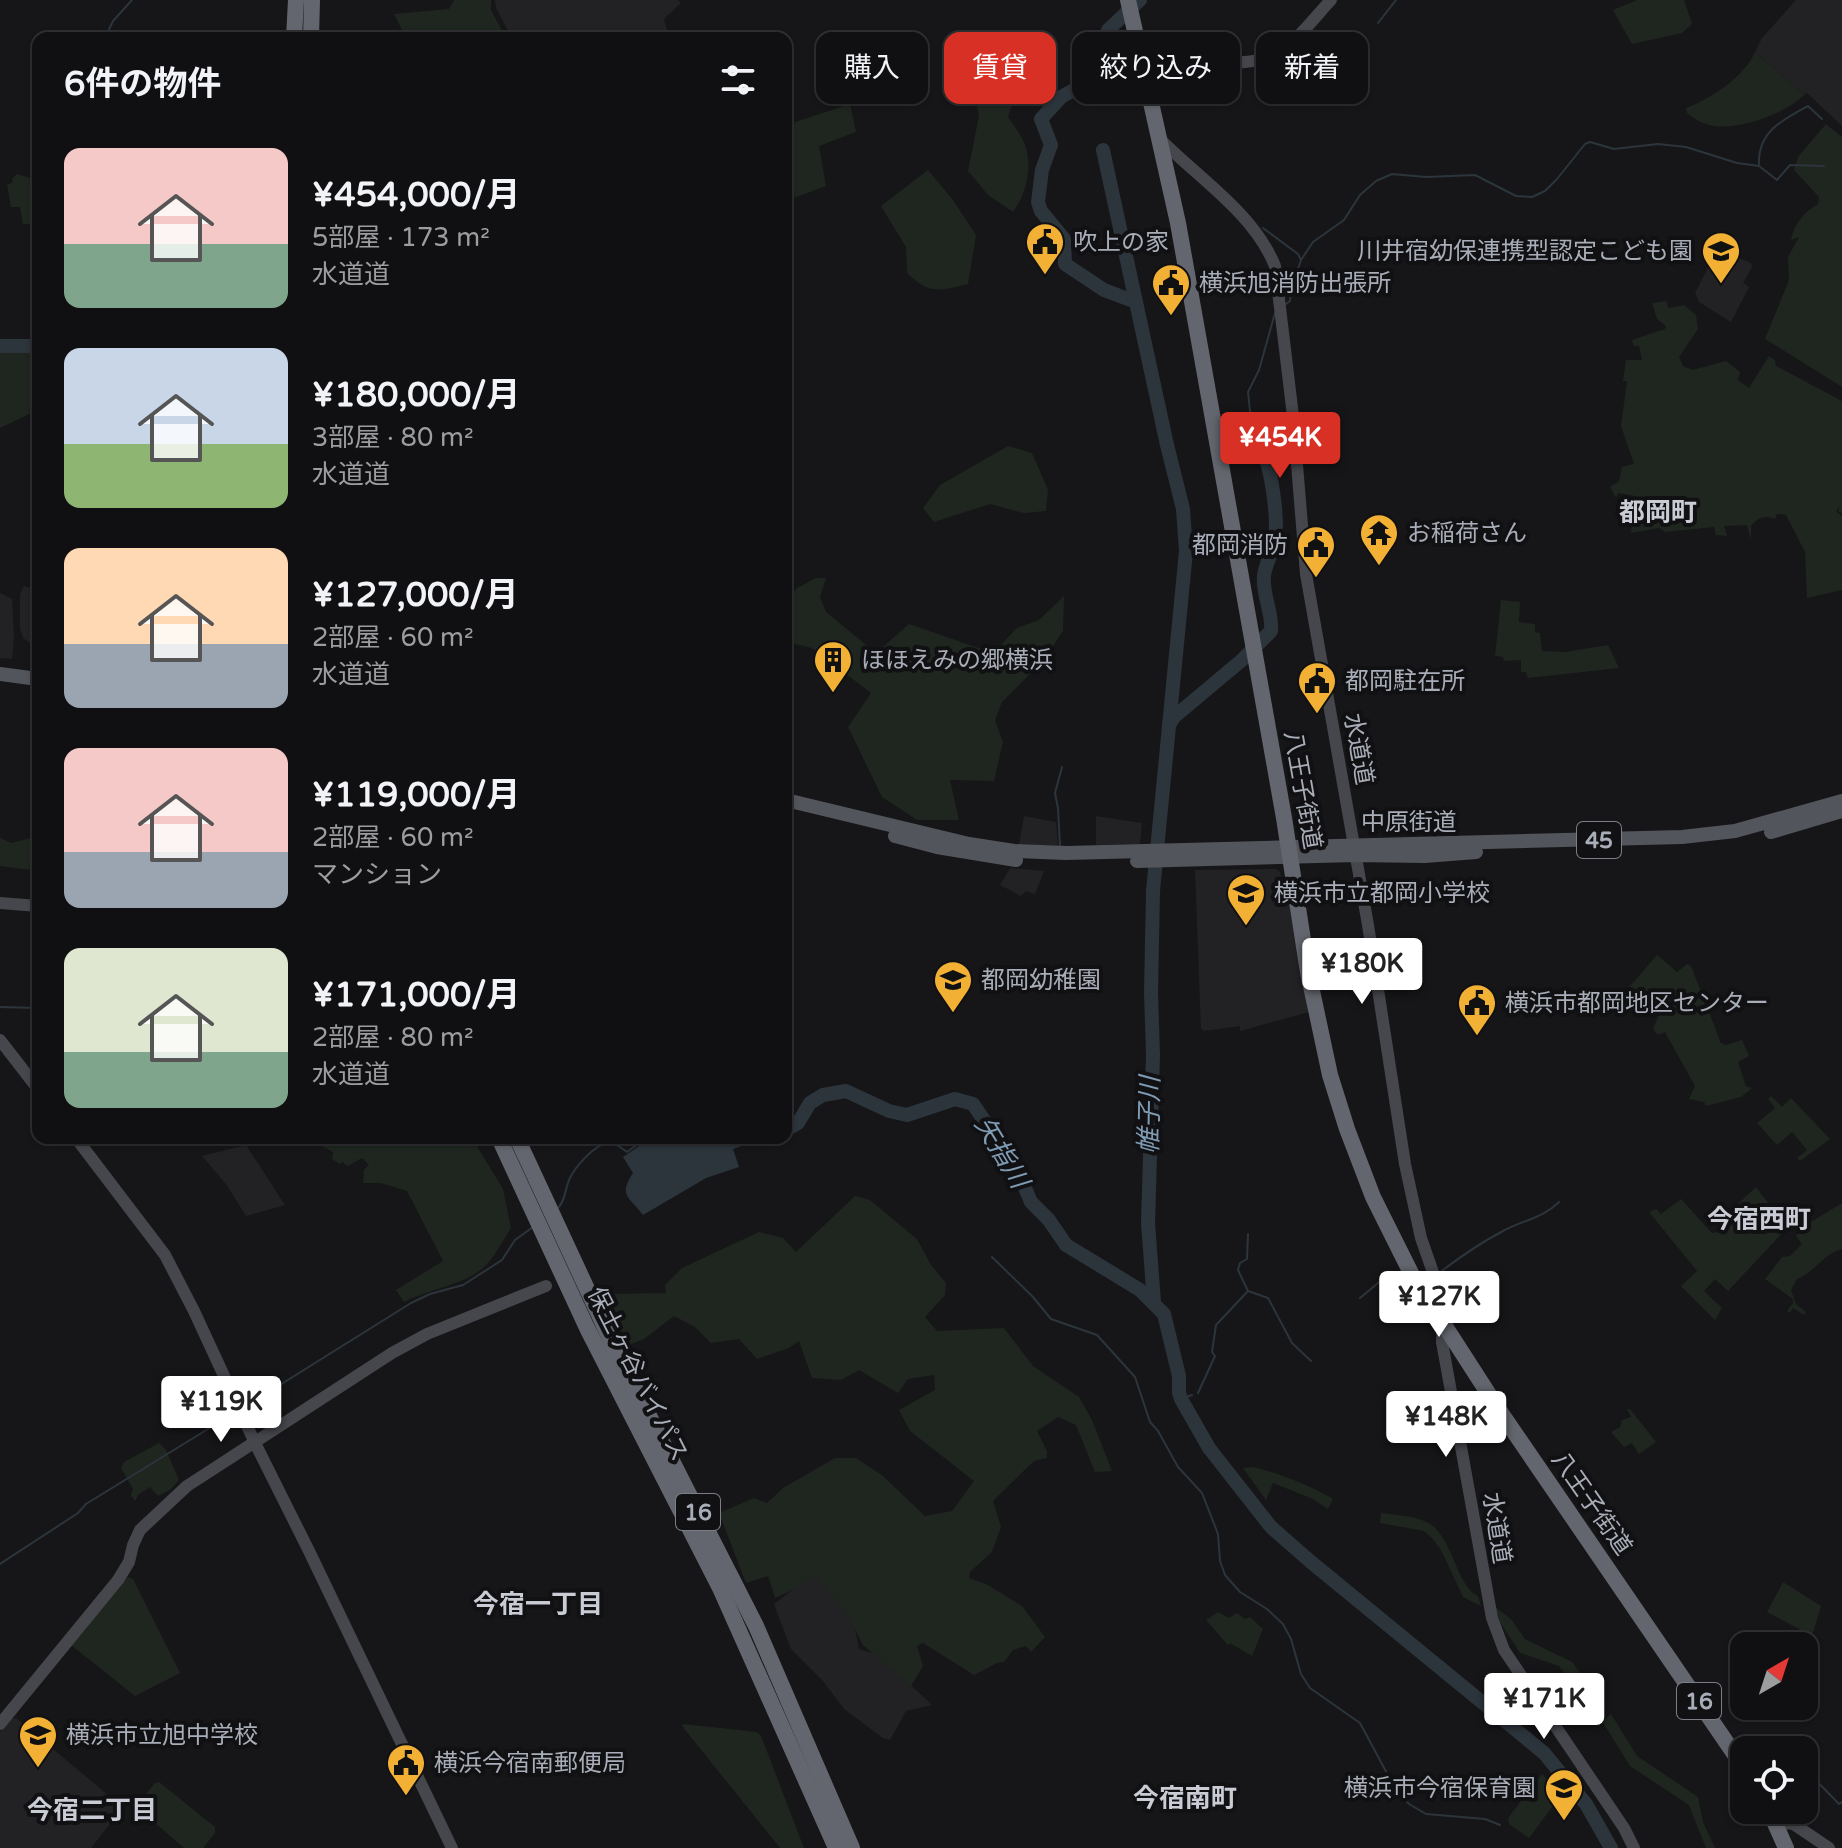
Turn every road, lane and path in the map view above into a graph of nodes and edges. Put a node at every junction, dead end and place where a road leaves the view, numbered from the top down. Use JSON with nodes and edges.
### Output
{"nodes":[{"id":1,"x":296,"y":0,"type":"edge"},
{"id":2,"x":312,"y":0,"type":"edge"},
{"id":3,"x":1331,"y":0,"type":"edge"},
{"id":4,"x":1129,"y":5,"type":"edge"},
{"id":5,"x":294,"y":32,"type":"edge"},
{"id":6,"x":311,"y":32,"type":"edge"},
{"id":7,"x":1135,"y":32,"type":"edge"},
{"id":8,"x":1240,"y":62,"type":"edge"},
{"id":9,"x":1152,"y":104,"type":"edge"},
{"id":10,"x":1162,"y":141,"type":"junction"},
{"id":11,"x":0,"y":666,"type":"edge"},
{"id":12,"x":32,"y":670,"type":"edge"},
{"id":13,"x":0,"y":674,"type":"edge"},
{"id":14,"x":32,"y":678,"type":"edge"},
{"id":15,"x":792,"y":801,"type":"edge"},
{"id":16,"x":1842,"y":801,"type":"edge"},
{"id":17,"x":792,"y":811,"type":"edge"},
{"id":18,"x":1842,"y":811,"type":"edge"},
{"id":19,"x":1354,"y":850,"type":"junction"},
{"id":20,"x":1289,"y":852,"type":"junction"},
{"id":21,"x":1156,"y":856,"type":"junction"},
{"id":22,"x":0,"y":903,"type":"edge"},
{"id":23,"x":32,"y":906,"type":"edge"},
{"id":24,"x":0,"y":1040,"type":"edge"},
{"id":25,"x":32,"y":1081,"type":"edge"},
{"id":26,"x":81,"y":1144,"type":"edge"},
{"id":27,"x":494,"y":1144,"type":"edge"},
{"id":28,"x":502,"y":1144,"type":"edge"},
{"id":29,"x":522,"y":1144,"type":"edge"},
{"id":30,"x":538,"y":1224,"type":"junction"},
{"id":31,"x":546,"y":1286,"type":"dead end"},
{"id":32,"x":1443,"y":1301,"type":"junction"},
{"id":33,"x":1443,"y":1324,"type":"junction"},
{"id":34,"x":1468,"y":1363,"type":"junction"},
{"id":35,"x":255,"y":1443,"type":"junction"},
{"id":36,"x":0,"y":1724,"type":"edge"},
{"id":37,"x":1730,"y":1747,"type":"edge"},
{"id":38,"x":1775,"y":1824,"type":"edge"},
{"id":39,"x":1793,"y":1824,"type":"edge"},
{"id":40,"x":452,"y":1848,"type":"edge"},
{"id":41,"x":836,"y":1848,"type":"edge"},
{"id":42,"x":852,"y":1848,"type":"edge"},
{"id":43,"x":1634,"y":1848,"type":"edge"},
{"id":44,"x":1786,"y":1848,"type":"edge"},
{"id":45,"x":1829,"y":1848,"type":"edge"}],
"edges":[{"from":1,"to":5,"type":"highway"},
{"from":2,"to":6,"type":"highway"},
{"from":3,"to":8,"type":"street"},
{"from":4,"to":7,"type":"highway","name":"八王子街道","number":"16"},
{"from":9,"to":10,"type":"highway","name":"八王子街道","number":"16"},
{"from":10,"to":19,"type":"street","name":"水道道"},
{"from":10,"to":20,"type":"highway","name":"八王子街道","number":"16"},
{"from":11,"to":12,"type":"main road"},
{"from":13,"to":14,"type":"main road"},
{"from":15,"to":21,"type":"main road","name":"中原街道","number":"45"},
{"from":16,"to":19,"type":"main road","name":"中原街道","number":"45"},
{"from":17,"to":21,"type":"main road","name":"中原街道","number":"45"},
{"from":18,"to":19,"type":"main road","name":"中原街道","number":"45"},
{"from":19,"to":20,"type":"main road","name":"中原街道","number":"45"},
{"from":19,"to":32,"type":"street","name":"水道道"},
{"from":20,"to":21,"type":"main road","name":"中原街道","number":"45"},
{"from":20,"to":33,"type":"highway","name":"八王子街道","number":"16"},
{"from":22,"to":23,"type":"street"},
{"from":24,"to":25,"type":"street"},
{"from":26,"to":35,"type":"street"},
{"from":27,"to":30,"type":"highway"},
{"from":28,"to":30,"type":"highway","name":"保土ヶ谷バイパス","number":"16"},
{"from":29,"to":42,"type":"highway","name":"保土ヶ谷バイパス","number":"16"},
{"from":30,"to":41,"type":"highway","name":"保土ヶ谷バイパス","number":"16"},
{"from":31,"to":35,"type":"street"},
{"from":32,"to":33,"type":"street","name":"水道道"},
{"from":32,"to":34,"type":"street"},
{"from":33,"to":34,"type":"highway","name":"八王子街道","number":"16"},
{"from":33,"to":43,"type":"street","name":"水道道"},
{"from":34,"to":37,"type":"highway","name":"八王子街道","number":"16"},
{"from":35,"to":36,"type":"street"},
{"from":35,"to":40,"type":"street"},
{"from":38,"to":44,"type":"highway"},
{"from":39,"to":45,"type":"street"}]}
